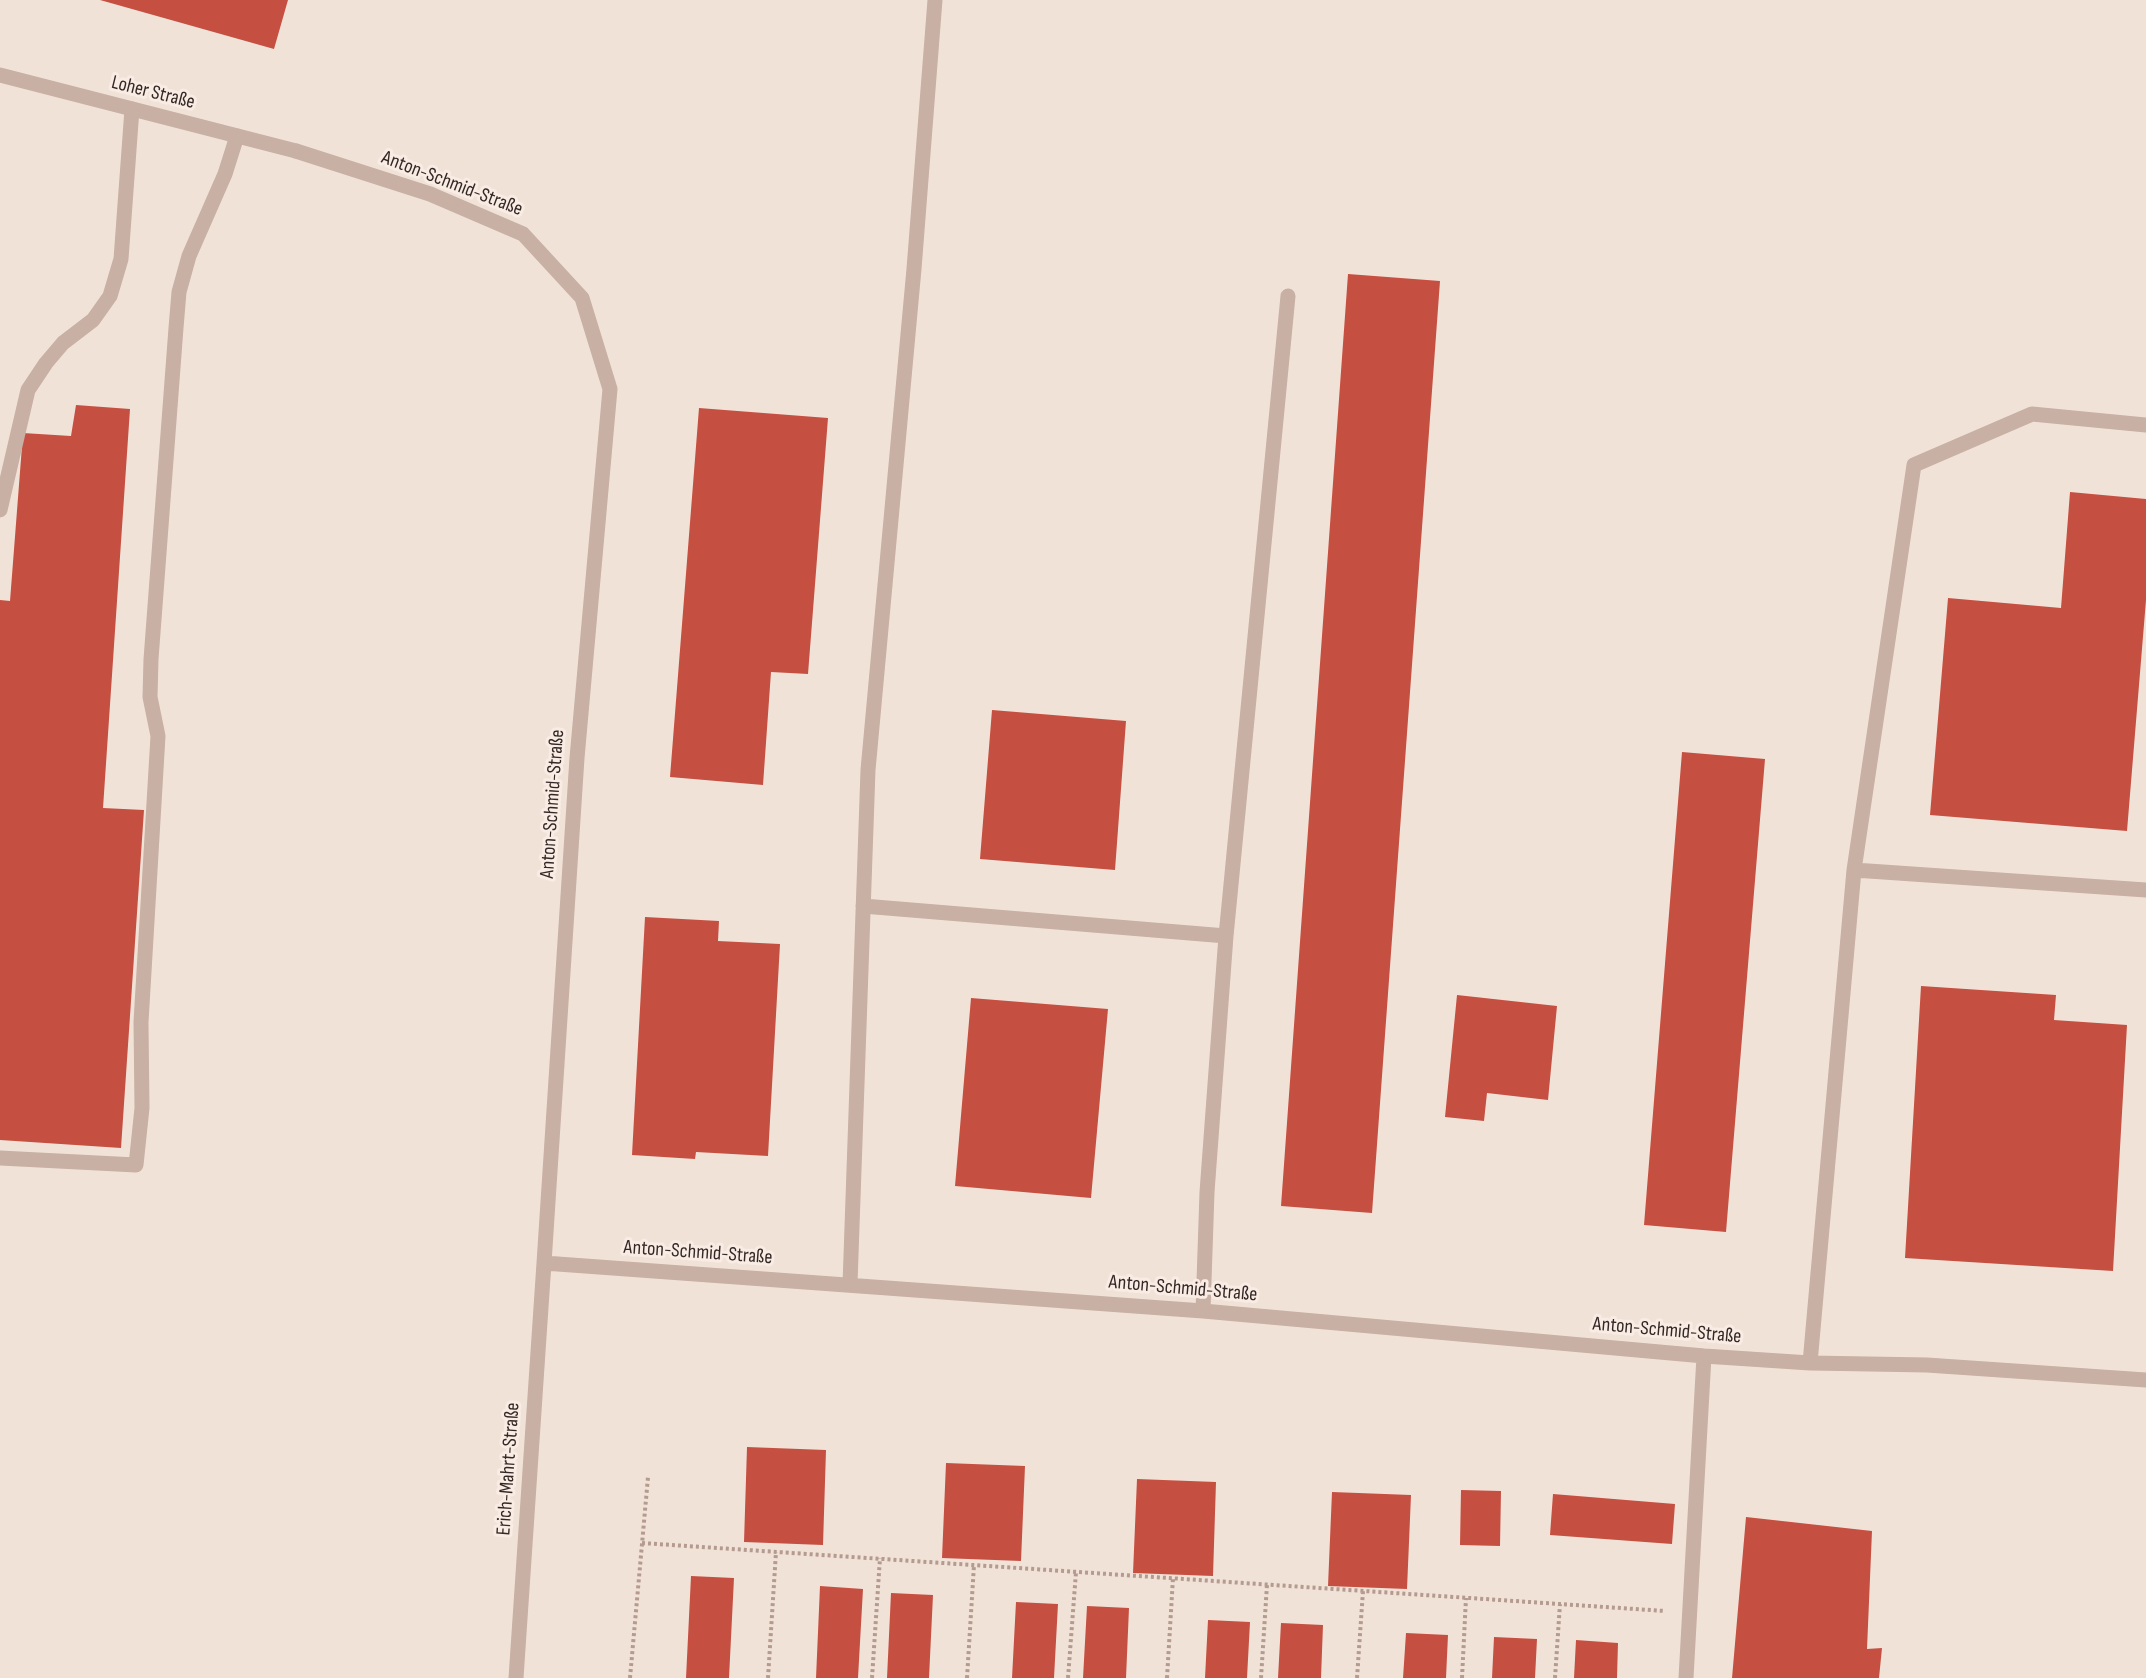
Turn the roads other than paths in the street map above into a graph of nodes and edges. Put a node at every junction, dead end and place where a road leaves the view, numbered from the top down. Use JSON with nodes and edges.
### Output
{"nodes":[{"id":1,"x":935,"y":0,"type":"edge"},
{"id":2,"x":0,"y":75,"type":"edge"},
{"id":3,"x":132,"y":109,"type":"junction"},
{"id":4,"x":237,"y":136,"type":"junction"},
{"id":5,"x":296,"y":151,"type":"joint"},
{"id":6,"x":1288,"y":296,"type":"dead end"},
{"id":7,"x":2146,"y":425,"type":"edge"},
{"id":8,"x":0,"y":510,"type":"edge"},
{"id":9,"x":1854,"y":870,"type":"junction"},
{"id":10,"x":2146,"y":890,"type":"edge"},
{"id":11,"x":863,"y":906,"type":"junction"},
{"id":12,"x":1226,"y":936,"type":"junction"},
{"id":13,"x":0,"y":1158,"type":"edge"},
{"id":14,"x":544,"y":1263,"type":"junction"},
{"id":15,"x":850,"y":1284,"type":"junction"},
{"id":16,"x":1203,"y":1311,"type":"junction"},
{"id":17,"x":1704,"y":1356,"type":"junction"},
{"id":18,"x":1810,"y":1364,"type":"junction"},
{"id":19,"x":2146,"y":1380,"type":"edge"},
{"id":20,"x":516,"y":1678,"type":"edge"},
{"id":21,"x":1686,"y":1678,"type":"edge"}],
"edges":[{"from":1,"to":11,"type":"street"},
{"from":2,"to":3,"type":"street","name":"Loher Straße"},
{"from":3,"to":4,"type":"street","name":"Loher Straße"},
{"from":3,"to":8,"type":"street"},
{"from":4,"to":5,"type":"street","name":"Loher Straße"},
{"from":4,"to":13,"type":"street"},
{"from":5,"to":14,"type":"street","name":"Anton-Schmid-Straße"},
{"from":6,"to":12,"type":"street"},
{"from":7,"to":9,"type":"street"},
{"from":9,"to":10,"type":"street"},
{"from":9,"to":18,"type":"street"},
{"from":11,"to":12,"type":"street"},
{"from":11,"to":15,"type":"street"},
{"from":12,"to":16,"type":"street"},
{"from":14,"to":15,"type":"street","name":"Anton-Schmid-Straße"},
{"from":14,"to":20,"type":"street","name":"Erich-Mahrt-Straße"},
{"from":15,"to":16,"type":"street","name":"Anton-Schmid-Straße"},
{"from":16,"to":17,"type":"street","name":"Anton-Schmid-Straße"},
{"from":17,"to":18,"type":"street","name":"Anton-Schmid-Straße"},
{"from":17,"to":21,"type":"street"},
{"from":18,"to":19,"type":"street","name":"Anton-Schmid-Straße"}]}
